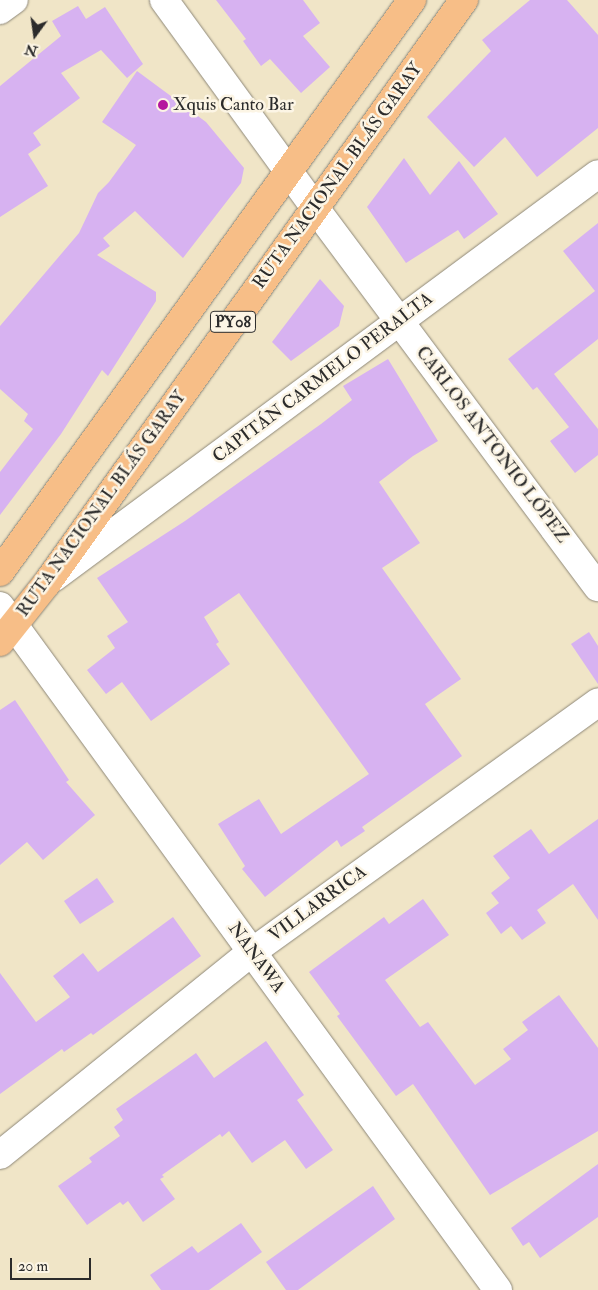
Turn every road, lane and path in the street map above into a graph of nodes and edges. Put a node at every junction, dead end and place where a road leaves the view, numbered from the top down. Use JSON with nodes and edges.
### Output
{"nodes":[{"id":1,"x":14,"y":0,"type":"edge"},
{"id":2,"x":164,"y":0,"type":"edge"},
{"id":3,"x":412,"y":0,"type":"edge"},
{"id":4,"x":464,"y":0,"type":"edge"},
{"id":5,"x":0,"y":10,"type":"edge"},
{"id":6,"x":289,"y":171,"type":"junction"},
{"id":7,"x":598,"y":174,"type":"edge"},
{"id":8,"x":315,"y":208,"type":"junction"},
{"id":9,"x":399,"y":321,"type":"junction"},
{"id":10,"x":0,"y":572,"type":"edge"},
{"id":11,"x":47,"y":582,"type":"junction"},
{"id":12,"x":598,"y":587,"type":"edge"},
{"id":13,"x":3,"y":626,"type":"edge"},
{"id":14,"x":598,"y":702,"type":"edge"},
{"id":15,"x":252,"y":952,"type":"junction"},
{"id":16,"x":0,"y":1155,"type":"edge"},
{"id":17,"x":498,"y":1290,"type":"edge"}],
"edges":[{"from":1,"to":5,"type":"street"},
{"from":2,"to":6,"type":"street","name":"CARLOS ANTONIO LÓPEZ"},
{"from":3,"to":6,"type":"highway","number":"PY08"},
{"from":4,"to":8,"type":"highway","name":"RUTA NACIONAL BLÁS GARAY","number":"PY08"},
{"from":6,"to":8,"type":"street","name":"CARLOS ANTONIO LÓPEZ"},
{"from":6,"to":10,"type":"highway","number":"PY08"},
{"from":7,"to":9,"type":"street","name":"CAPITÁN CARMELO PERALTA"},
{"from":8,"to":9,"type":"street","name":"CARLOS ANTONIO LÓPEZ"},
{"from":8,"to":11,"type":"highway","name":"RUTA NACIONAL BLÁS GARAY","number":"PY08"},
{"from":9,"to":11,"type":"street","name":"CAPITÁN CARMELO PERALTA"},
{"from":9,"to":12,"type":"street","name":"CARLOS ANTONIO LÓPEZ"},
{"from":11,"to":13,"type":"highway","name":"RUTA NACIONAL BLÁS GARAY","number":"PY08"},
{"from":13,"to":15,"type":"street","name":"NANAWA"},
{"from":14,"to":15,"type":"street","name":"VILLARRICA"},
{"from":15,"to":16,"type":"street","name":"VILLARRICA"},
{"from":15,"to":17,"type":"street","name":"NANAWA"}]}
